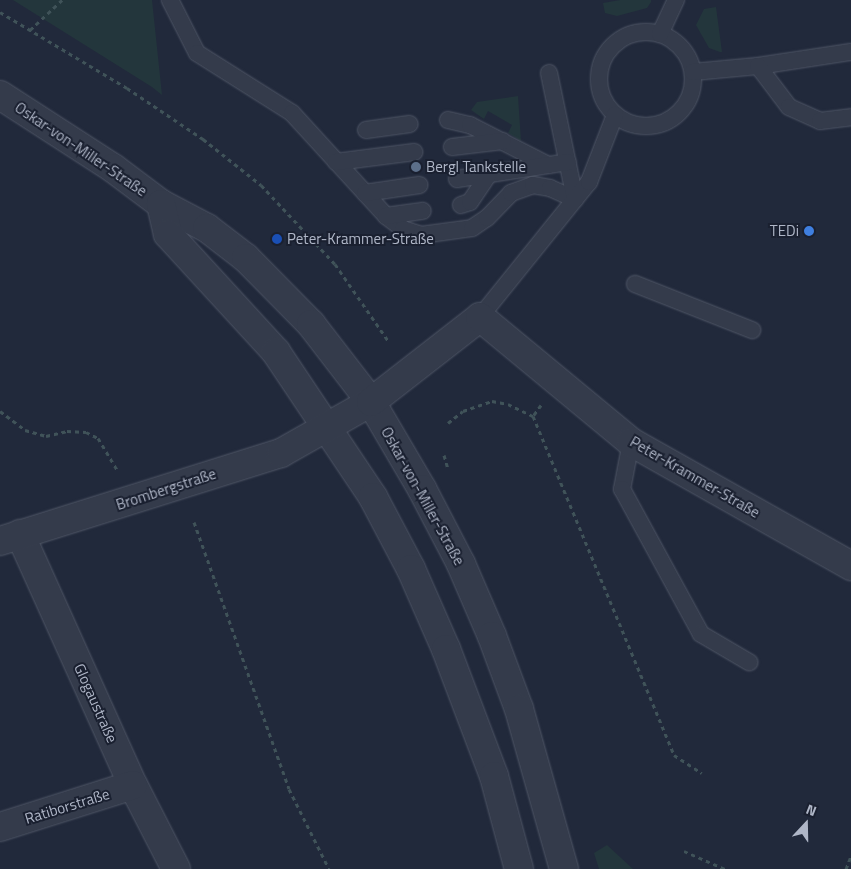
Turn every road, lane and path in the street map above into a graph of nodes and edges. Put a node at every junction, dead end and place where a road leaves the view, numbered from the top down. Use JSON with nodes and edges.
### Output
{"nodes":[{"id":1,"x":62,"y":0,"type":"edge"},
{"id":2,"x":170,"y":0,"type":"edge"},
{"id":3,"x":676,"y":0,"type":"edge"},
{"id":4,"x":0,"y":12,"type":"edge"},
{"id":5,"x":30,"y":30,"type":"junction"},
{"id":6,"x":660,"y":34,"type":"junction"},
{"id":7,"x":851,"y":52,"type":"edge"},
{"id":8,"x":758,"y":66,"type":"junction"},
{"id":9,"x":693,"y":72,"type":"junction"},
{"id":10,"x":549,"y":73,"type":"dead end"},
{"id":11,"x":0,"y":95,"type":"edge"},
{"id":12,"x":615,"y":115,"type":"junction"},
{"id":13,"x":851,"y":117,"type":"edge"},
{"id":14,"x":448,"y":120,"type":"dead end"},
{"id":15,"x":410,"y":124,"type":"dead end"},
{"id":16,"x":366,"y":130,"type":"dead end"},
{"id":17,"x":503,"y":141,"type":"junction"},
{"id":18,"x":452,"y":147,"type":"dead end"},
{"id":19,"x":414,"y":152,"type":"dead end"},
{"id":20,"x":336,"y":162,"type":"junction"},
{"id":21,"x":568,"y":162,"type":"junction"},
{"id":22,"x":548,"y":165,"type":"junction"},
{"id":23,"x":488,"y":175,"type":"junction"},
{"id":24,"x":457,"y":179,"type":"dead end"},
{"id":25,"x":419,"y":185,"type":"dead end"},
{"id":26,"x":365,"y":193,"type":"junction"},
{"id":27,"x":575,"y":199,"type":"junction"},
{"id":28,"x":161,"y":204,"type":"junction"},
{"id":29,"x":461,"y":205,"type":"dead end"},
{"id":30,"x":423,"y":211,"type":"dead end"},
{"id":31,"x":386,"y":216,"type":"junction"},
{"id":32,"x":635,"y":284,"type":"dead end"},
{"id":33,"x":480,"y":317,"type":"junction"},
{"id":34,"x":752,"y":330,"type":"dead end"},
{"id":35,"x":388,"y":342,"type":"dead end"},
{"id":36,"x":560,"y":383,"type":"junction"},
{"id":37,"x":371,"y":402,"type":"junction"},
{"id":38,"x":0,"y":411,"type":"edge"},
{"id":39,"x":533,"y":416,"type":"junction"},
{"id":40,"x":448,"y":423,"type":"dead end"},
{"id":41,"x":328,"y":428,"type":"junction"},
{"id":42,"x":631,"y":442,"type":"junction"},
{"id":43,"x":133,"y":501,"type":"junction"},
{"id":44,"x":194,"y":522,"type":"dead end"},
{"id":45,"x":10,"y":537,"type":"edge"},
{"id":46,"x":851,"y":566,"type":"edge"},
{"id":47,"x":749,"y":662,"type":"dead end"},
{"id":48,"x":702,"y":773,"type":"dead end"},
{"id":49,"x":133,"y":785,"type":"junction"},
{"id":50,"x":0,"y":827,"type":"edge"},
{"id":51,"x":684,"y":851,"type":"dead end"},
{"id":52,"x":851,"y":856,"type":"edge"},
{"id":53,"x":176,"y":869,"type":"edge"},
{"id":54,"x":329,"y":869,"type":"edge"},
{"id":55,"x":520,"y":869,"type":"edge"},
{"id":56,"x":564,"y":869,"type":"edge"},
{"id":57,"x":725,"y":869,"type":"edge"},
{"id":58,"x":846,"y":869,"type":"edge"}],
"edges":[{"from":1,"to":5,"type":"path"},
{"from":2,"to":20,"type":"lane"},
{"from":3,"to":6,"type":"lane"},
{"from":4,"to":5,"type":"path"},
{"from":5,"to":35,"type":"path"},
{"from":6,"to":9,"type":"lane"},
{"from":6,"to":12,"type":"lane"},
{"from":7,"to":8,"type":"lane"},
{"from":8,"to":9,"type":"lane"},
{"from":8,"to":13,"type":"lane"},
{"from":9,"to":12,"type":"lane"},
{"from":10,"to":21,"type":"lane"},
{"from":11,"to":28,"type":"street","name":"Oskar-von-Miller-Straße"},
{"from":12,"to":27,"type":"lane"},
{"from":14,"to":17,"type":"lane"},
{"from":15,"to":16,"type":"lane"},
{"from":17,"to":18,"type":"lane"},
{"from":17,"to":22,"type":"lane"},
{"from":19,"to":20,"type":"lane"},
{"from":20,"to":26,"type":"lane"},
{"from":21,"to":22,"type":"lane"},
{"from":21,"to":27,"type":"lane"},
{"from":22,"to":23,"type":"lane"},
{"from":23,"to":24,"type":"lane"},
{"from":23,"to":29,"type":"lane"},
{"from":25,"to":26,"type":"lane"},
{"from":26,"to":31,"type":"lane"},
{"from":27,"to":31,"type":"lane"},
{"from":27,"to":33,"type":"lane"},
{"from":28,"to":37,"type":"street","name":"Oskar-von-Miller-Straße"},
{"from":28,"to":41,"type":"street","name":"Oskar-von-Miller-Straße"},
{"from":30,"to":31,"type":"lane"},
{"from":32,"to":34,"type":"lane"},
{"from":33,"to":36,"type":"street","name":"Peter-Krammer-Straße"},
{"from":33,"to":37,"type":"street"},
{"from":36,"to":39,"type":"path"},
{"from":36,"to":42,"type":"street","name":"Peter-Krammer-Straße"},
{"from":37,"to":41,"type":"street"},
{"from":37,"to":56,"type":"street","name":"Oskar-von-Miller-Straße"},
{"from":38,"to":43,"type":"path"},
{"from":39,"to":40,"type":"path"},
{"from":39,"to":48,"type":"path"},
{"from":41,"to":43,"type":"street","name":"Brombergstraße"},
{"from":41,"to":55,"type":"street","name":"Oskar-von-Miller-Straße"},
{"from":42,"to":46,"type":"street","name":"Peter-Krammer-Straße"},
{"from":42,"to":47,"type":"lane"},
{"from":43,"to":45,"type":"street","name":"Brombergstraße"},
{"from":44,"to":54,"type":"path"},
{"from":45,"to":49,"type":"street","name":"Glogaustraße"},
{"from":49,"to":50,"type":"street","name":"Ratiborstraße"},
{"from":49,"to":53,"type":"street","name":"Glogaustraße"},
{"from":51,"to":57,"type":"path"},
{"from":52,"to":58,"type":"path"}]}
